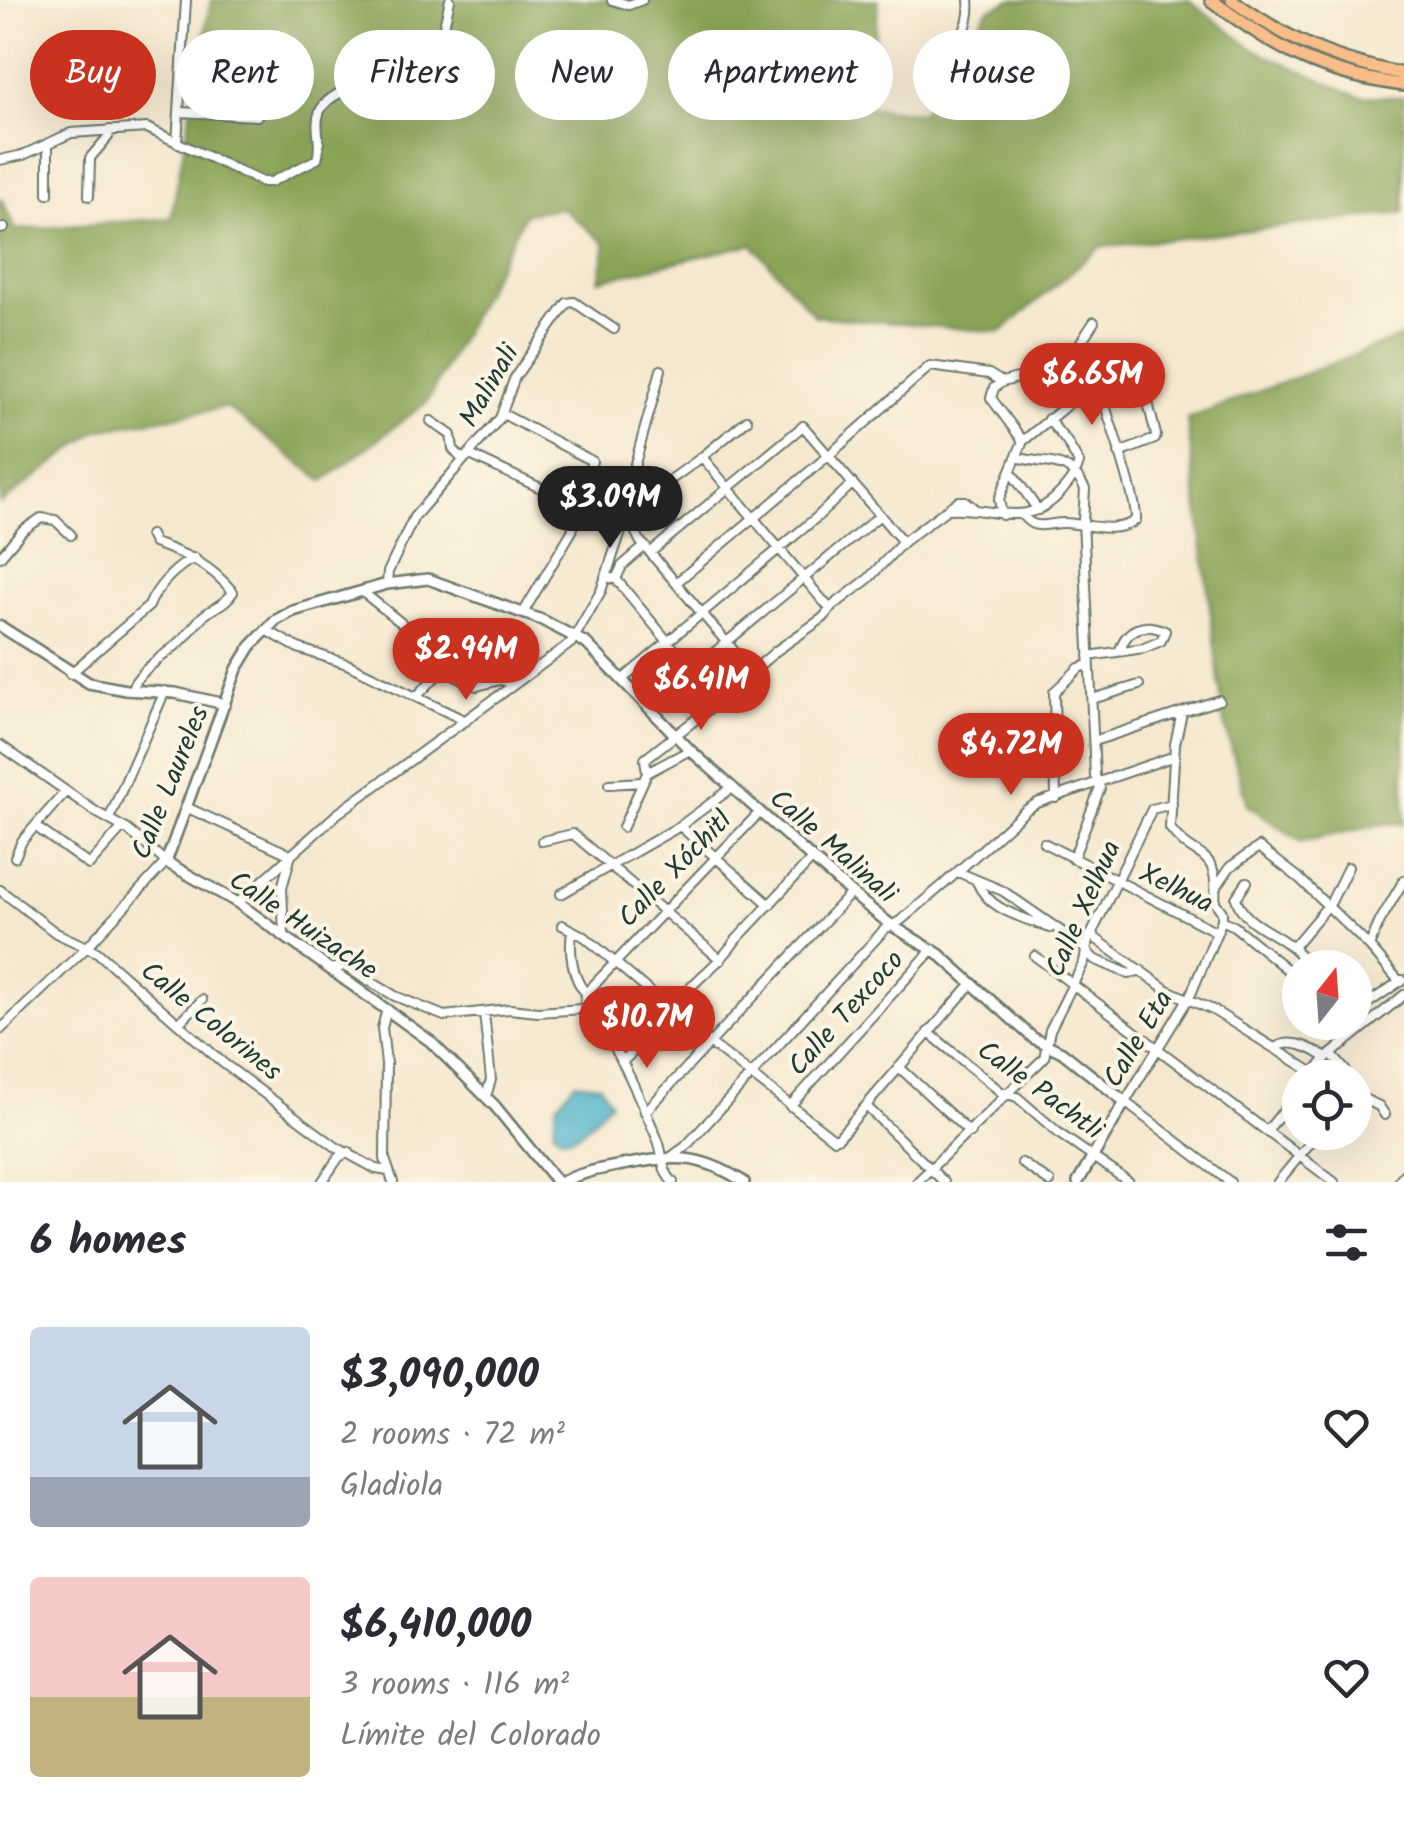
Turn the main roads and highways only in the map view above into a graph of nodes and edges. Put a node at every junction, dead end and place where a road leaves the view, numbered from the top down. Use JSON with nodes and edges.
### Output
{"nodes":[{"id":1,"x":1211,"y":0,"type":"edge"},
{"id":2,"x":1232,"y":0,"type":"edge"},
{"id":3,"x":1404,"y":74,"type":"edge"},
{"id":4,"x":1404,"y":85,"type":"edge"}],
"edges":[{"from":1,"to":4,"type":"main road"},
{"from":2,"to":3,"type":"main road"}]}
